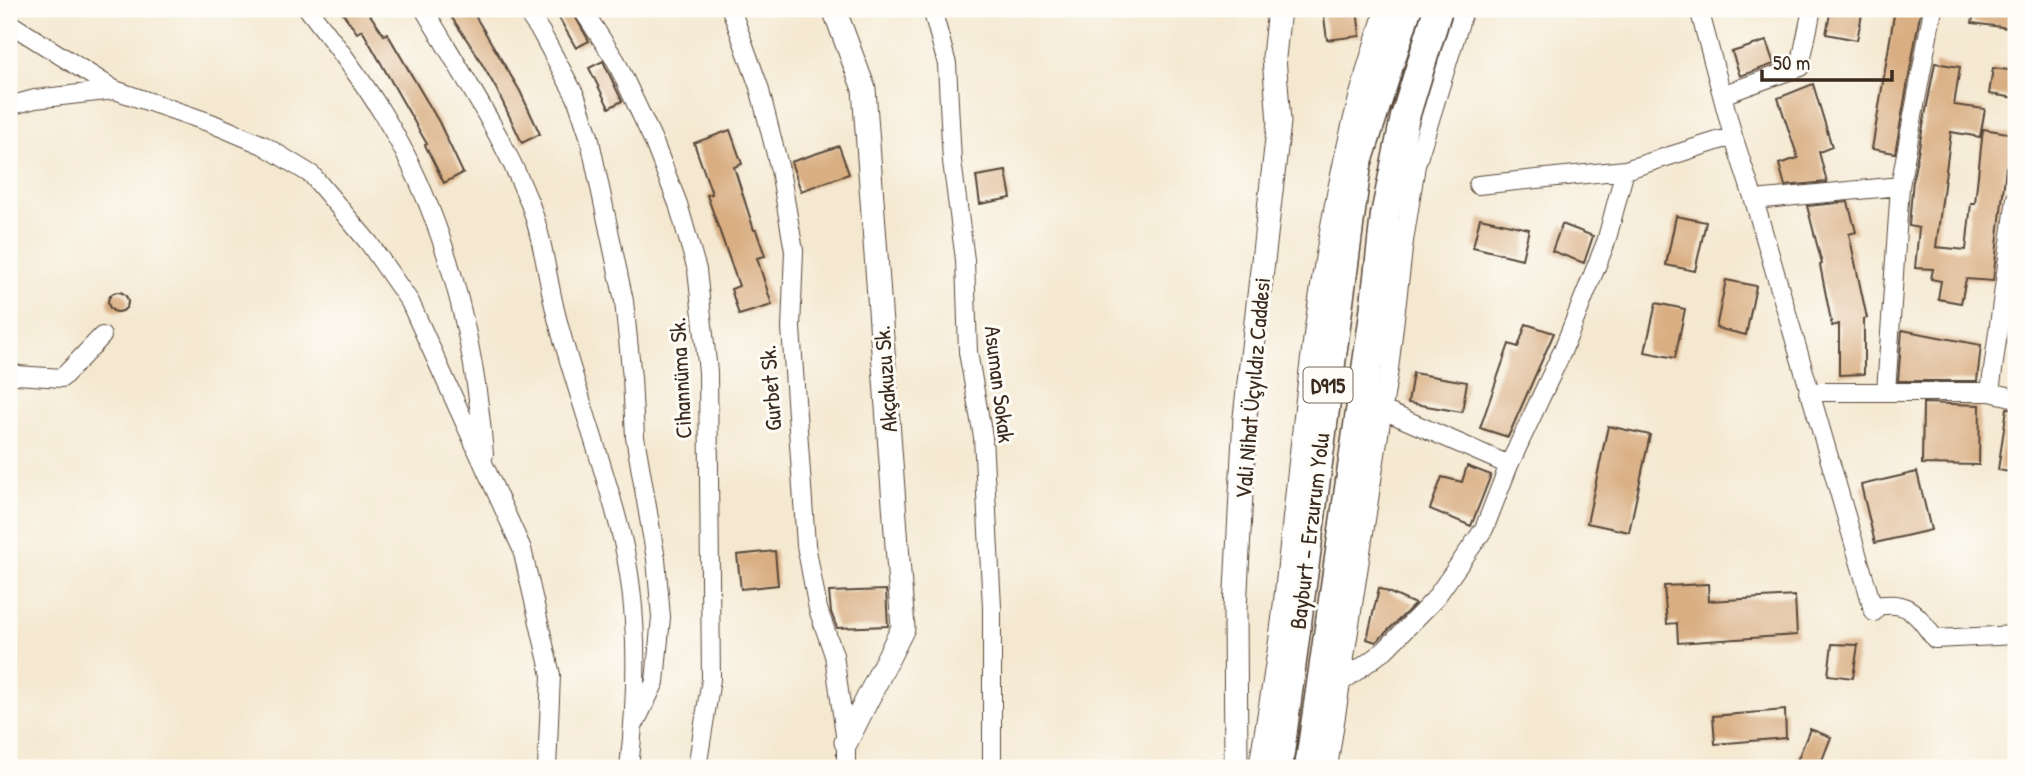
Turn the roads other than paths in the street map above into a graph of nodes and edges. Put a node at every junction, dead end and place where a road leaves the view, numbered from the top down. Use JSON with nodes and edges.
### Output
{"nodes":[{"id":1,"x":308,"y":9,"type":"edge"},
{"id":2,"x":424,"y":9,"type":"edge"},
{"id":3,"x":526,"y":9,"type":"edge"},
{"id":4,"x":582,"y":9,"type":"edge"},
{"id":5,"x":731,"y":9,"type":"edge"},
{"id":6,"x":834,"y":9,"type":"edge"},
{"id":7,"x":932,"y":9,"type":"edge"},
{"id":8,"x":1279,"y":9,"type":"edge"},
{"id":9,"x":1385,"y":9,"type":"edge"},
{"id":10,"x":1407,"y":9,"type":"edge"},
{"id":11,"x":1438,"y":9,"type":"edge"},
{"id":12,"x":1464,"y":9,"type":"edge"},
{"id":13,"x":1699,"y":9,"type":"edge"},
{"id":14,"x":1812,"y":9,"type":"edge"},
{"id":15,"x":1933,"y":9,"type":"edge"},
{"id":16,"x":9,"y":23,"type":"edge"},
{"id":17,"x":115,"y":90,"type":"junction"},
{"id":18,"x":1722,"y":95,"type":"junction"},
{"id":19,"x":9,"y":106,"type":"edge"},
{"id":20,"x":1733,"y":136,"type":"junction"},
{"id":21,"x":1625,"y":170,"type":"junction"},
{"id":22,"x":1478,"y":185,"type":"dead end"},
{"id":23,"x":1900,"y":186,"type":"junction"},
{"id":24,"x":2016,"y":198,"type":"edge"},
{"id":25,"x":1754,"y":200,"type":"junction"},
{"id":26,"x":102,"y":335,"type":"dead end"},
{"id":27,"x":9,"y":370,"type":"edge"},
{"id":28,"x":1808,"y":392,"type":"junction"},
{"id":29,"x":1886,"y":392,"type":"junction"},
{"id":30,"x":1990,"y":392,"type":"junction"},
{"id":31,"x":2016,"y":398,"type":"edge"},
{"id":32,"x":1383,"y":410,"type":"junction"},
{"id":33,"x":1509,"y":465,"type":"junction"},
{"id":34,"x":485,"y":469,"type":"junction"},
{"id":35,"x":2016,"y":635,"type":"edge"},
{"id":36,"x":1339,"y":684,"type":"junction"},
{"id":37,"x":634,"y":725,"type":"junction"},
{"id":38,"x":846,"y":743,"type":"junction"},
{"id":39,"x":547,"y":768,"type":"edge"},
{"id":40,"x":629,"y":768,"type":"edge"},
{"id":41,"x":697,"y":768,"type":"edge"},
{"id":42,"x":846,"y":768,"type":"edge"},
{"id":43,"x":992,"y":768,"type":"edge"},
{"id":44,"x":1236,"y":768,"type":"edge"},
{"id":45,"x":1258,"y":768,"type":"edge"},
{"id":46,"x":1278,"y":768,"type":"edge"},
{"id":47,"x":1309,"y":768,"type":"edge"},
{"id":48,"x":1328,"y":768,"type":"edge"}],
"edges":[{"from":1,"to":34,"type":"street"},
{"from":2,"to":37,"type":"street"},
{"from":3,"to":37,"type":"street"},
{"from":4,"to":41,"type":"street","name":"Cihannüma Sk."},
{"from":5,"to":38,"type":"street","name":"Gurbet Sk."},
{"from":6,"to":38,"type":"main road","name":"Akçakuzu Sk."},
{"from":7,"to":43,"type":"street","name":"Asuman Sokak"},
{"from":8,"to":44,"type":"main road","name":"Vali Nihat Üçyıldız Caddesi"},
{"from":9,"to":45,"type":"street"},
{"from":10,"to":46,"type":"highway","name":"Bayburt - Erzurum Yolu","number":"D915"},
{"from":11,"to":47,"type":"highway","name":"Bayburt - Erzurum Yolu","number":"D915"},
{"from":12,"to":32,"type":"street"},
{"from":13,"to":18,"type":"street"},
{"from":14,"to":18,"type":"street"},
{"from":15,"to":23,"type":"street"},
{"from":16,"to":17,"type":"street"},
{"from":17,"to":19,"type":"street"},
{"from":17,"to":34,"type":"street"},
{"from":18,"to":20,"type":"street"},
{"from":20,"to":21,"type":"street"},
{"from":20,"to":25,"type":"street"},
{"from":21,"to":22,"type":"street"},
{"from":21,"to":33,"type":"street"},
{"from":23,"to":25,"type":"street"},
{"from":23,"to":29,"type":"street"},
{"from":24,"to":30,"type":"street"},
{"from":25,"to":28,"type":"street"},
{"from":26,"to":27,"type":"street"},
{"from":28,"to":29,"type":"street"},
{"from":28,"to":35,"type":"street"},
{"from":29,"to":30,"type":"street"},
{"from":30,"to":31,"type":"street"},
{"from":32,"to":33,"type":"street"},
{"from":32,"to":36,"type":"street"},
{"from":33,"to":36,"type":"street"},
{"from":34,"to":39,"type":"street"},
{"from":36,"to":48,"type":"street"},
{"from":37,"to":40,"type":"street"},
{"from":38,"to":42,"type":"street","name":"Gurbet Sk."}]}
